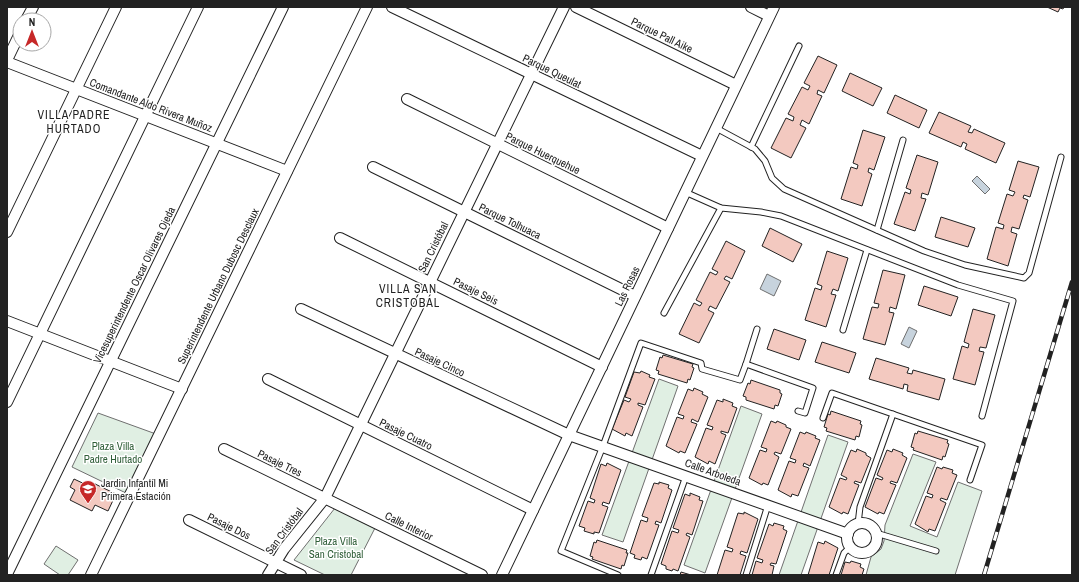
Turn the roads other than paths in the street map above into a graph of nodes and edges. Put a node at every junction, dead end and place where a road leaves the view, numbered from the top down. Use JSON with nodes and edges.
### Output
{"nodes":[{"id":1,"x":116,"y":7,"type":"edge"},
{"id":2,"x":198,"y":7,"type":"edge"},
{"id":3,"x":283,"y":7,"type":"edge"},
{"id":4,"x":367,"y":7,"type":"edge"},
{"id":5,"x":392,"y":7,"type":"edge"},
{"id":6,"x":564,"y":7,"type":"edge"},
{"id":7,"x":576,"y":7,"type":"edge"},
{"id":8,"x":751,"y":7,"type":"edge"},
{"id":9,"x":772,"y":11,"type":"edge"},
{"id":10,"x":799,"y":46,"type":"dead end"},
{"id":11,"x":12,"y":50,"type":"edge"},
{"id":12,"x":7,"y":61,"type":"edge"},
{"id":13,"x":530,"y":74,"type":"junction"},
{"id":14,"x":736,"y":85,"type":"junction"},
{"id":15,"x":76,"y":89,"type":"junction"},
{"id":16,"x":407,"y":99,"type":"dead end"},
{"id":17,"x":146,"y":116,"type":"junction"},
{"id":18,"x":716,"y":128,"type":"junction"},
{"id":19,"x":903,"y":140,"type":"dead end"},
{"id":20,"x":216,"y":143,"type":"junction"},
{"id":21,"x":497,"y":143,"type":"junction"},
{"id":22,"x":751,"y":147,"type":"junction"},
{"id":23,"x":702,"y":156,"type":"junction"},
{"id":24,"x":1061,"y":157,"type":"dead end"},
{"id":25,"x":373,"y":167,"type":"dead end"},
{"id":26,"x":287,"y":171,"type":"junction"},
{"id":27,"x":685,"y":192,"type":"junction"},
{"id":28,"x":721,"y":208,"type":"junction"},
{"id":29,"x":464,"y":212,"type":"junction"},
{"id":30,"x":668,"y":228,"type":"junction"},
{"id":31,"x":877,"y":230,"type":"junction"},
{"id":32,"x":7,"y":232,"type":"edge"},
{"id":33,"x":340,"y":238,"type":"dead end"},
{"id":34,"x":867,"y":250,"type":"junction"},
{"id":35,"x":430,"y":282,"type":"junction"},
{"id":36,"x":636,"y":296,"type":"junction"},
{"id":37,"x":301,"y":309,"type":"dead end"},
{"id":38,"x":664,"y":313,"type":"dead end"},
{"id":39,"x":7,"y":321,"type":"edge"},
{"id":40,"x":757,"y":329,"type":"dead end"},
{"id":41,"x":844,"y":330,"type":"dead end"},
{"id":42,"x":40,"y":334,"type":"junction"},
{"id":43,"x":395,"y":354,"type":"junction"},
{"id":44,"x":110,"y":361,"type":"junction"},
{"id":45,"x":746,"y":364,"type":"junction"},
{"id":46,"x":602,"y":367,"type":"junction"},
{"id":47,"x":268,"y":379,"type":"dead end"},
{"id":48,"x":182,"y":389,"type":"junction"},
{"id":49,"x":7,"y":402,"type":"edge"},
{"id":50,"x":798,"y":411,"type":"dead end"},
{"id":51,"x":893,"y":414,"type":"junction"},
{"id":52,"x":982,"y":416,"type":"dead end"},
{"id":53,"x":823,"y":418,"type":"dead end"},
{"id":54,"x":360,"y":425,"type":"junction"},
{"id":55,"x":569,"y":435,"type":"junction"},
{"id":56,"x":603,"y":446,"type":"junction"},
{"id":57,"x":224,"y":449,"type":"dead end"},
{"id":58,"x":686,"y":476,"type":"junction"},
{"id":59,"x":970,"y":480,"type":"dead end"},
{"id":60,"x":325,"y":498,"type":"junction"},
{"id":61,"x":768,"y":505,"type":"junction"},
{"id":62,"x":533,"y":510,"type":"junction"},
{"id":63,"x":189,"y":520,"type":"dead end"},
{"id":64,"x":858,"y":524,"type":"junction"},
{"id":65,"x":848,"y":534,"type":"junction"},
{"id":66,"x":876,"y":534,"type":"junction"},
{"id":67,"x":850,"y":546,"type":"junction"},
{"id":68,"x":936,"y":551,"type":"dead end"},
{"id":69,"x":275,"y":562,"type":"junction"},
{"id":70,"x":7,"y":574,"type":"edge"},
{"id":71,"x":91,"y":575,"type":"edge"},
{"id":72,"x":268,"y":575,"type":"edge"},
{"id":73,"x":302,"y":575,"type":"edge"},
{"id":74,"x":482,"y":575,"type":"edge"},
{"id":75,"x":502,"y":575,"type":"edge"},
{"id":76,"x":618,"y":575,"type":"edge"},
{"id":77,"x":651,"y":575,"type":"edge"},
{"id":78,"x":746,"y":575,"type":"edge"},
{"id":79,"x":836,"y":575,"type":"edge"}],
"edges":[{"from":1,"to":15,"type":"street"},
{"from":2,"to":17,"type":"street"},
{"from":3,"to":20,"type":"street","name":"Vicesuperintendente Oscar Olivares Ojeda"},
{"from":4,"to":26,"type":"street","name":"Superintendente Urbano Dubosc Desclaux"},
{"from":5,"to":13,"type":"street","name":"Parque Queulat"},
{"from":6,"to":13,"type":"street","name":"San Cristóbal"},
{"from":7,"to":14,"type":"street","name":"Parque Pall Aike"},
{"from":8,"to":9,"type":"street"},
{"from":9,"to":14,"type":"street","name":"Las Rosas"},
{"from":10,"to":22,"type":"lane"},
{"from":11,"to":12,"type":"street"},
{"from":12,"to":15,"type":"street","name":"Comandante Aldo Rivera Muñoz"},
{"from":13,"to":21,"type":"street","name":"San Cristóbal"},
{"from":13,"to":23,"type":"street","name":"Parque Queulat"},
{"from":14,"to":18,"type":"street","name":"Las Rosas"},
{"from":15,"to":17,"type":"street","name":"Comandante Aldo Rivera Muñoz"},
{"from":15,"to":32,"type":"street"},
{"from":16,"to":21,"type":"street","name":"Parque Huerquehue"},
{"from":17,"to":20,"type":"street","name":"Comandante Aldo Rivera Muñoz"},
{"from":17,"to":42,"type":"street"},
{"from":18,"to":22,"type":"lane"},
{"from":18,"to":23,"type":"street","name":"Las Rosas"},
{"from":19,"to":31,"type":"lane"},
{"from":20,"to":26,"type":"street","name":"Comandante Aldo Rivera Muñoz"},
{"from":20,"to":44,"type":"street","name":"Vicesuperintendente Oscar Olivares Ojeda"},
{"from":21,"to":29,"type":"street","name":"San Cristóbal"},
{"from":21,"to":30,"type":"street","name":"Parque Huerquehue"},
{"from":22,"to":31,"type":"lane"},
{"from":23,"to":27,"type":"street","name":"Las Rosas"},
{"from":24,"to":31,"type":"lane"},
{"from":25,"to":29,"type":"street","name":"Parque Tolhuaca"},
{"from":26,"to":48,"type":"street","name":"Superintendente Urbano Dubosc Desclaux"},
{"from":27,"to":28,"type":"lane"},
{"from":27,"to":30,"type":"street","name":"Las Rosas"},
{"from":28,"to":34,"type":"lane"},
{"from":28,"to":38,"type":"lane"},
{"from":29,"to":35,"type":"street","name":"San Cristóbal"},
{"from":29,"to":36,"type":"street","name":"Parque Tolhuaca"},
{"from":30,"to":36,"type":"street","name":"Las Rosas"},
{"from":33,"to":35,"type":"street","name":"Pasaje Seis"},
{"from":34,"to":41,"type":"lane"},
{"from":34,"to":52,"type":"lane"},
{"from":35,"to":43,"type":"street","name":"San Cristóbal"},
{"from":35,"to":46,"type":"street","name":"Pasaje Seis"},
{"from":36,"to":46,"type":"street","name":"Las Rosas"},
{"from":37,"to":43,"type":"street","name":"Pasaje Cinco"},
{"from":39,"to":42,"type":"street"},
{"from":40,"to":45,"type":"lane"},
{"from":42,"to":44,"type":"street"},
{"from":42,"to":49,"type":"street"},
{"from":43,"to":54,"type":"street","name":"San Cristóbal"},
{"from":43,"to":55,"type":"street","name":"Pasaje Cinco"},
{"from":44,"to":48,"type":"street"},
{"from":44,"to":70,"type":"street","name":"Vicesuperintendente Oscar Olivares Ojeda"},
{"from":45,"to":50,"type":"lane"},
{"from":45,"to":56,"type":"lane"},
{"from":46,"to":55,"type":"street","name":"Las Rosas"},
{"from":47,"to":54,"type":"street","name":"Pasaje Cuatro"},
{"from":48,"to":71,"type":"street","name":"Superintendente Urbano Dubosc Desclaux"},
{"from":51,"to":53,"type":"lane"},
{"from":51,"to":59,"type":"lane"},
{"from":51,"to":64,"type":"lane"},
{"from":54,"to":60,"type":"street","name":"San Cristóbal"},
{"from":54,"to":62,"type":"street","name":"Pasaje Cuatro"},
{"from":55,"to":56,"type":"street","name":"Calle Arboleda"},
{"from":55,"to":62,"type":"street","name":"Las Rosas"},
{"from":56,"to":58,"type":"street","name":"Calle Arboleda"},
{"from":56,"to":76,"type":"lane"},
{"from":57,"to":60,"type":"street","name":"Pasaje Tres"},
{"from":58,"to":61,"type":"street","name":"Calle Arboleda"},
{"from":58,"to":77,"type":"lane"},
{"from":60,"to":69,"type":"street","name":"San Cristóbal"},
{"from":60,"to":74,"type":"street","name":"Calle Interior"},
{"from":61,"to":65,"type":"street","name":"Calle Arboleda"},
{"from":61,"to":78,"type":"lane"},
{"from":62,"to":75,"type":"street","name":"Las Rosas"},
{"from":63,"to":69,"type":"street","name":"Pasaje Dos"},
{"from":64,"to":65,"type":"street"},
{"from":64,"to":66,"type":"street"},
{"from":65,"to":67,"type":"street"},
{"from":66,"to":67,"type":"street"},
{"from":66,"to":68,"type":"lane"},
{"from":67,"to":79,"type":"lane"},
{"from":69,"to":72,"type":"street","name":"San Cristóbal"},
{"from":69,"to":73,"type":"street","name":"Pasaje Dos"}]}
